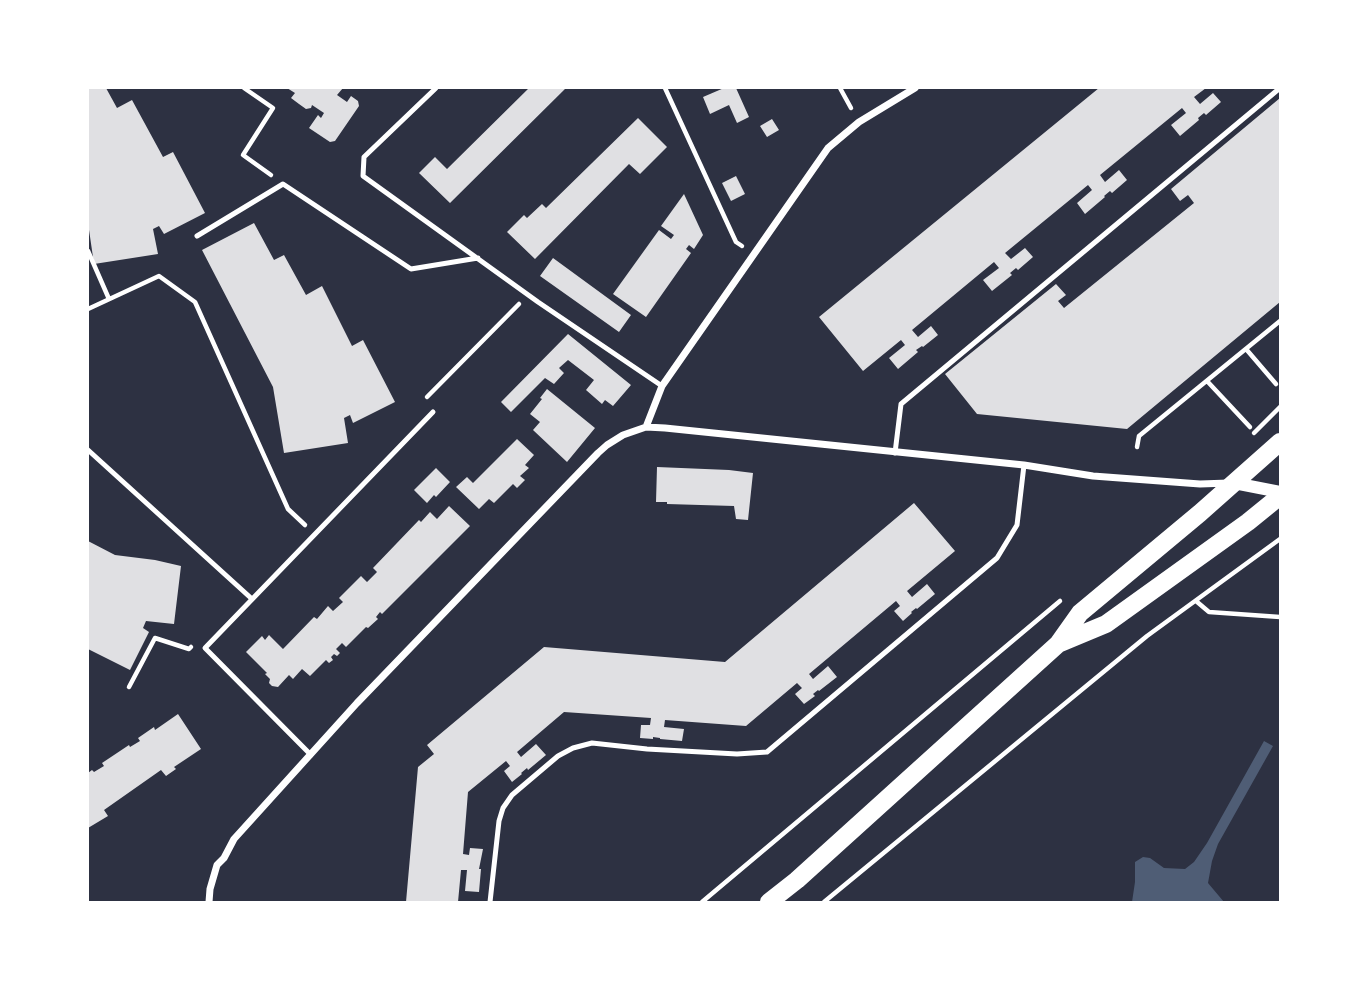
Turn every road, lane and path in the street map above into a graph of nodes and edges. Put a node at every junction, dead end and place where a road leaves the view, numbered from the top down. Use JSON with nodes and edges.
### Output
{"nodes":[{"id":1,"x":244,"y":88,"type":"edge"},
{"id":2,"x":436,"y":88,"type":"edge"},
{"id":3,"x":665,"y":88,"type":"edge"},
{"id":4,"x":840,"y":88,"type":"edge"},
{"id":5,"x":915,"y":88,"type":"edge"},
{"id":6,"x":1280,"y":88,"type":"edge"},
{"id":7,"x":859,"y":122,"type":"junction"},
{"id":8,"x":283,"y":184,"type":"junction"},
{"id":9,"x":198,"y":236,"type":"dead end"},
{"id":10,"x":88,"y":251,"type":"edge"},
{"id":11,"x":754,"y":254,"type":"junction"},
{"id":12,"x":478,"y":258,"type":"junction"},
{"id":13,"x":109,"y":299,"type":"junction"},
{"id":14,"x":88,"y":309,"type":"edge"},
{"id":15,"x":1280,"y":321,"type":"edge"},
{"id":16,"x":1246,"y":349,"type":"junction"},
{"id":17,"x":1207,"y":381,"type":"junction"},
{"id":18,"x":1276,"y":383,"type":"dead end"},
{"id":19,"x":662,"y":386,"type":"junction"},
{"id":20,"x":433,"y":412,"type":"dead end"},
{"id":21,"x":1250,"y":427,"type":"dead end"},
{"id":22,"x":646,"y":428,"type":"junction"},
{"id":23,"x":1280,"y":442,"type":"edge"},
{"id":24,"x":1137,"y":447,"type":"dead end"},
{"id":25,"x":88,"y":450,"type":"edge"},
{"id":26,"x":895,"y":453,"type":"junction"},
{"id":27,"x":1024,"y":465,"type":"junction"},
{"id":28,"x":1234,"y":483,"type":"junction"},
{"id":29,"x":1280,"y":494,"type":"edge"},
{"id":30,"x":309,"y":530,"type":"dead end"},
{"id":31,"x":1280,"y":539,"type":"edge"},
{"id":32,"x":1064,"y":598,"type":"dead end"},
{"id":33,"x":253,"y":599,"type":"junction"},
{"id":34,"x":1195,"y":601,"type":"junction"},
{"id":35,"x":1280,"y":617,"type":"edge"},
{"id":36,"x":1058,"y":644,"type":"junction"},
{"id":37,"x":310,"y":755,"type":"junction"},
{"id":38,"x":209,"y":902,"type":"edge"},
{"id":39,"x":490,"y":902,"type":"edge"},
{"id":40,"x":702,"y":902,"type":"edge"},
{"id":41,"x":769,"y":902,"type":"edge"},
{"id":42,"x":824,"y":902,"type":"edge"}],
"edges":[{"from":1,"to":8,"type":"path"},
{"from":2,"to":12,"type":"lane"},
{"from":3,"to":11,"type":"path"},
{"from":4,"to":7,"type":"path"},
{"from":5,"to":7,"type":"street"},
{"from":6,"to":26,"type":"lane"},
{"from":7,"to":11,"type":"street"},
{"from":8,"to":9,"type":"lane"},
{"from":8,"to":12,"type":"lane"},
{"from":10,"to":13,"type":"path"},
{"from":11,"to":19,"type":"street"},
{"from":12,"to":19,"type":"lane"},
{"from":13,"to":14,"type":"path"},
{"from":13,"to":30,"type":"path"},
{"from":15,"to":16,"type":"path"},
{"from":16,"to":17,"type":"path"},
{"from":16,"to":18,"type":"path"},
{"from":17,"to":21,"type":"path"},
{"from":17,"to":24,"type":"path"},
{"from":19,"to":22,"type":"street"},
{"from":20,"to":33,"type":"lane"},
{"from":22,"to":26,"type":"street"},
{"from":22,"to":37,"type":"street"},
{"from":23,"to":28,"type":"main road"},
{"from":25,"to":33,"type":"lane"},
{"from":26,"to":27,"type":"street"},
{"from":27,"to":28,"type":"street"},
{"from":27,"to":39,"type":"lane"},
{"from":28,"to":29,"type":"street"},
{"from":28,"to":36,"type":"main road"},
{"from":29,"to":36,"type":"main road"},
{"from":31,"to":34,"type":"path"},
{"from":32,"to":40,"type":"path"},
{"from":33,"to":37,"type":"lane"},
{"from":34,"to":35,"type":"path"},
{"from":34,"to":42,"type":"path"},
{"from":36,"to":41,"type":"main road"},
{"from":37,"to":38,"type":"street"}]}
